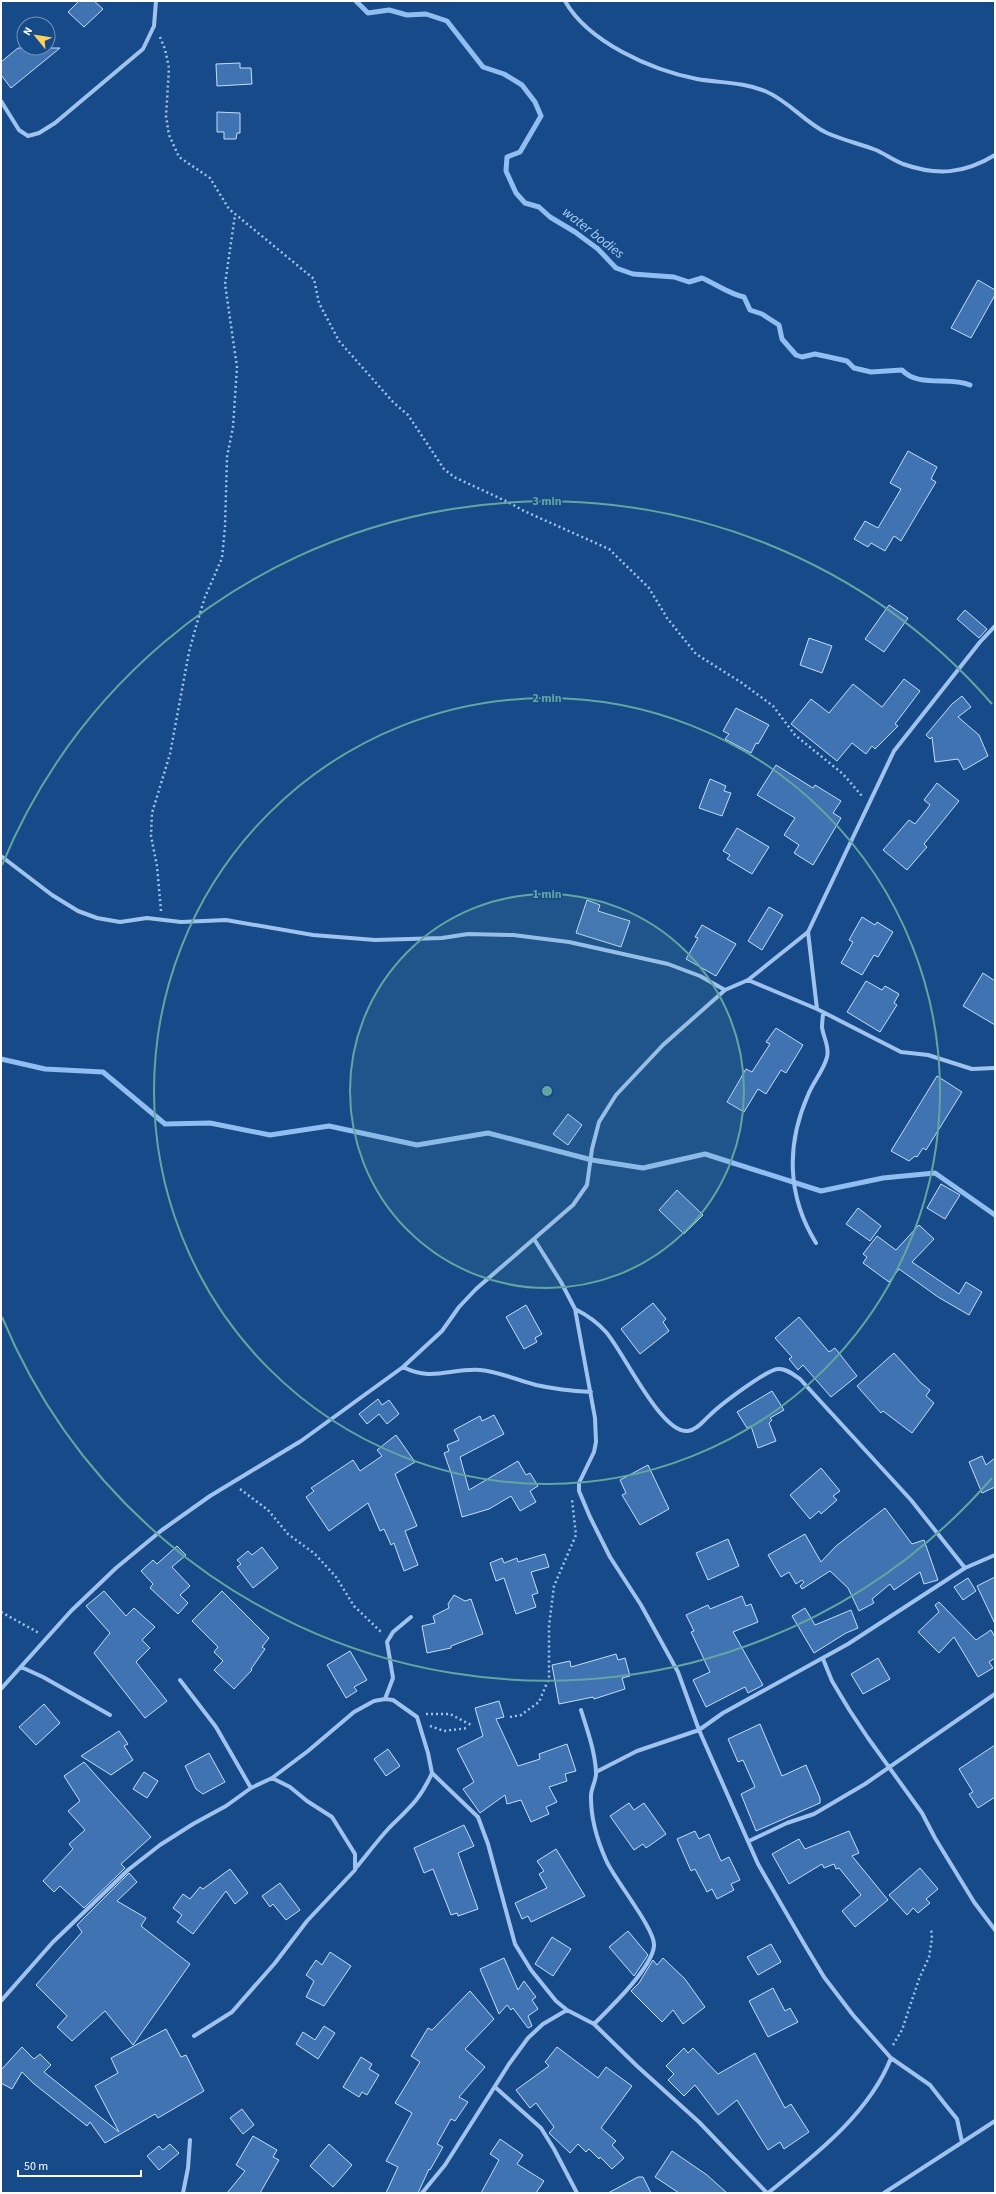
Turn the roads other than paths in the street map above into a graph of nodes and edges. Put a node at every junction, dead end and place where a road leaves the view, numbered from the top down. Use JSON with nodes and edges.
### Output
{"nodes":[{"id":1,"x":156,"y":1,"type":"edge"},
{"id":2,"x":565,"y":1,"type":"edge"},
{"id":3,"x":1,"y":101,"type":"edge"},
{"id":4,"x":995,"y":155,"type":"edge"},
{"id":5,"x":995,"y":626,"type":"edge"},
{"id":6,"x":1,"y":856,"type":"edge"},
{"id":7,"x":808,"y":932,"type":"junction"},
{"id":8,"x":748,"y":980,"type":"junction"},
{"id":9,"x":725,"y":990,"type":"junction"},
{"id":10,"x":817,"y":1009,"type":"junction"},
{"id":11,"x":823,"y":1012,"type":"junction"},
{"id":12,"x":995,"y":1068,"type":"edge"},
{"id":13,"x":534,"y":1239,"type":"junction"},
{"id":14,"x":816,"y":1243,"type":"dead end"},
{"id":15,"x":574,"y":1309,"type":"junction"},
{"id":16,"x":403,"y":1367,"type":"junction"},
{"id":17,"x":591,"y":1392,"type":"junction"},
{"id":18,"x":995,"y":1555,"type":"edge"},
{"id":19,"x":965,"y":1568,"type":"junction"},
{"id":20,"x":411,"y":1617,"type":"dead end"},
{"id":21,"x":823,"y":1659,"type":"junction"},
{"id":22,"x":21,"y":1667,"type":"junction"},
{"id":23,"x":180,"y":1680,"type":"dead end"},
{"id":24,"x":1,"y":1689,"type":"edge"},
{"id":25,"x":995,"y":1694,"type":"edge"},
{"id":26,"x":385,"y":1699,"type":"junction"},
{"id":27,"x":580,"y":1710,"type":"dead end"},
{"id":28,"x":110,"y":1715,"type":"dead end"},
{"id":29,"x":699,"y":1730,"type":"junction"},
{"id":30,"x":889,"y":1767,"type":"junction"},
{"id":31,"x":432,"y":1772,"type":"junction"},
{"id":32,"x":596,"y":1772,"type":"junction"},
{"id":33,"x":272,"y":1778,"type":"junction"},
{"id":34,"x":251,"y":1788,"type":"junction"},
{"id":35,"x":749,"y":1841,"type":"junction"},
{"id":36,"x":355,"y":1870,"type":"junction"},
{"id":37,"x":995,"y":1930,"type":"edge"},
{"id":38,"x":1,"y":2001,"type":"edge"},
{"id":39,"x":567,"y":2010,"type":"junction"},
{"id":40,"x":594,"y":2024,"type":"junction"},
{"id":41,"x":194,"y":2036,"type":"dead end"},
{"id":42,"x":889,"y":2056,"type":"junction"},
{"id":43,"x":495,"y":2087,"type":"junction"},
{"id":44,"x":995,"y":2121,"type":"edge"},
{"id":45,"x":190,"y":2140,"type":"dead end"},
{"id":46,"x":962,"y":2142,"type":"junction"},
{"id":47,"x":183,"y":2193,"type":"edge"},
{"id":48,"x":422,"y":2193,"type":"edge"},
{"id":49,"x":576,"y":2193,"type":"edge"},
{"id":50,"x":767,"y":2193,"type":"edge"},
{"id":51,"x":884,"y":2193,"type":"edge"}],
"edges":[{"from":1,"to":3,"type":"street"},
{"from":2,"to":4,"type":"street"},
{"from":5,"to":7,"type":"street"},
{"from":6,"to":9,"type":"street"},
{"from":7,"to":8,"type":"street"},
{"from":7,"to":10,"type":"street"},
{"from":8,"to":9,"type":"street"},
{"from":8,"to":10,"type":"street"},
{"from":9,"to":13,"type":"street"},
{"from":10,"to":11,"type":"street"},
{"from":11,"to":12,"type":"street"},
{"from":11,"to":14,"type":"street"},
{"from":13,"to":15,"type":"street"},
{"from":13,"to":16,"type":"street"},
{"from":15,"to":17,"type":"street"},
{"from":15,"to":19,"type":"street"},
{"from":16,"to":17,"type":"street"},
{"from":16,"to":22,"type":"street"},
{"from":17,"to":29,"type":"street"},
{"from":18,"to":19,"type":"street"},
{"from":19,"to":21,"type":"street"},
{"from":20,"to":26,"type":"street"},
{"from":21,"to":29,"type":"street"},
{"from":21,"to":30,"type":"street"},
{"from":22,"to":24,"type":"street"},
{"from":22,"to":28,"type":"street"},
{"from":23,"to":34,"type":"street"},
{"from":25,"to":30,"type":"street"},
{"from":26,"to":31,"type":"street"},
{"from":26,"to":33,"type":"street"},
{"from":27,"to":32,"type":"street"},
{"from":29,"to":32,"type":"street"},
{"from":29,"to":35,"type":"street"},
{"from":30,"to":35,"type":"street"},
{"from":30,"to":37,"type":"street"},
{"from":31,"to":36,"type":"street"},
{"from":31,"to":39,"type":"street"},
{"from":32,"to":40,"type":"street"},
{"from":33,"to":34,"type":"street"},
{"from":33,"to":36,"type":"street"},
{"from":34,"to":38,"type":"street"},
{"from":35,"to":42,"type":"street"},
{"from":36,"to":41,"type":"street"},
{"from":39,"to":40,"type":"street"},
{"from":39,"to":43,"type":"street"},
{"from":40,"to":50,"type":"street"},
{"from":42,"to":46,"type":"street"},
{"from":42,"to":50,"type":"street"},
{"from":43,"to":48,"type":"street"},
{"from":43,"to":49,"type":"street"},
{"from":44,"to":46,"type":"street"},
{"from":45,"to":47,"type":"street"},
{"from":46,"to":51,"type":"street"}]}
